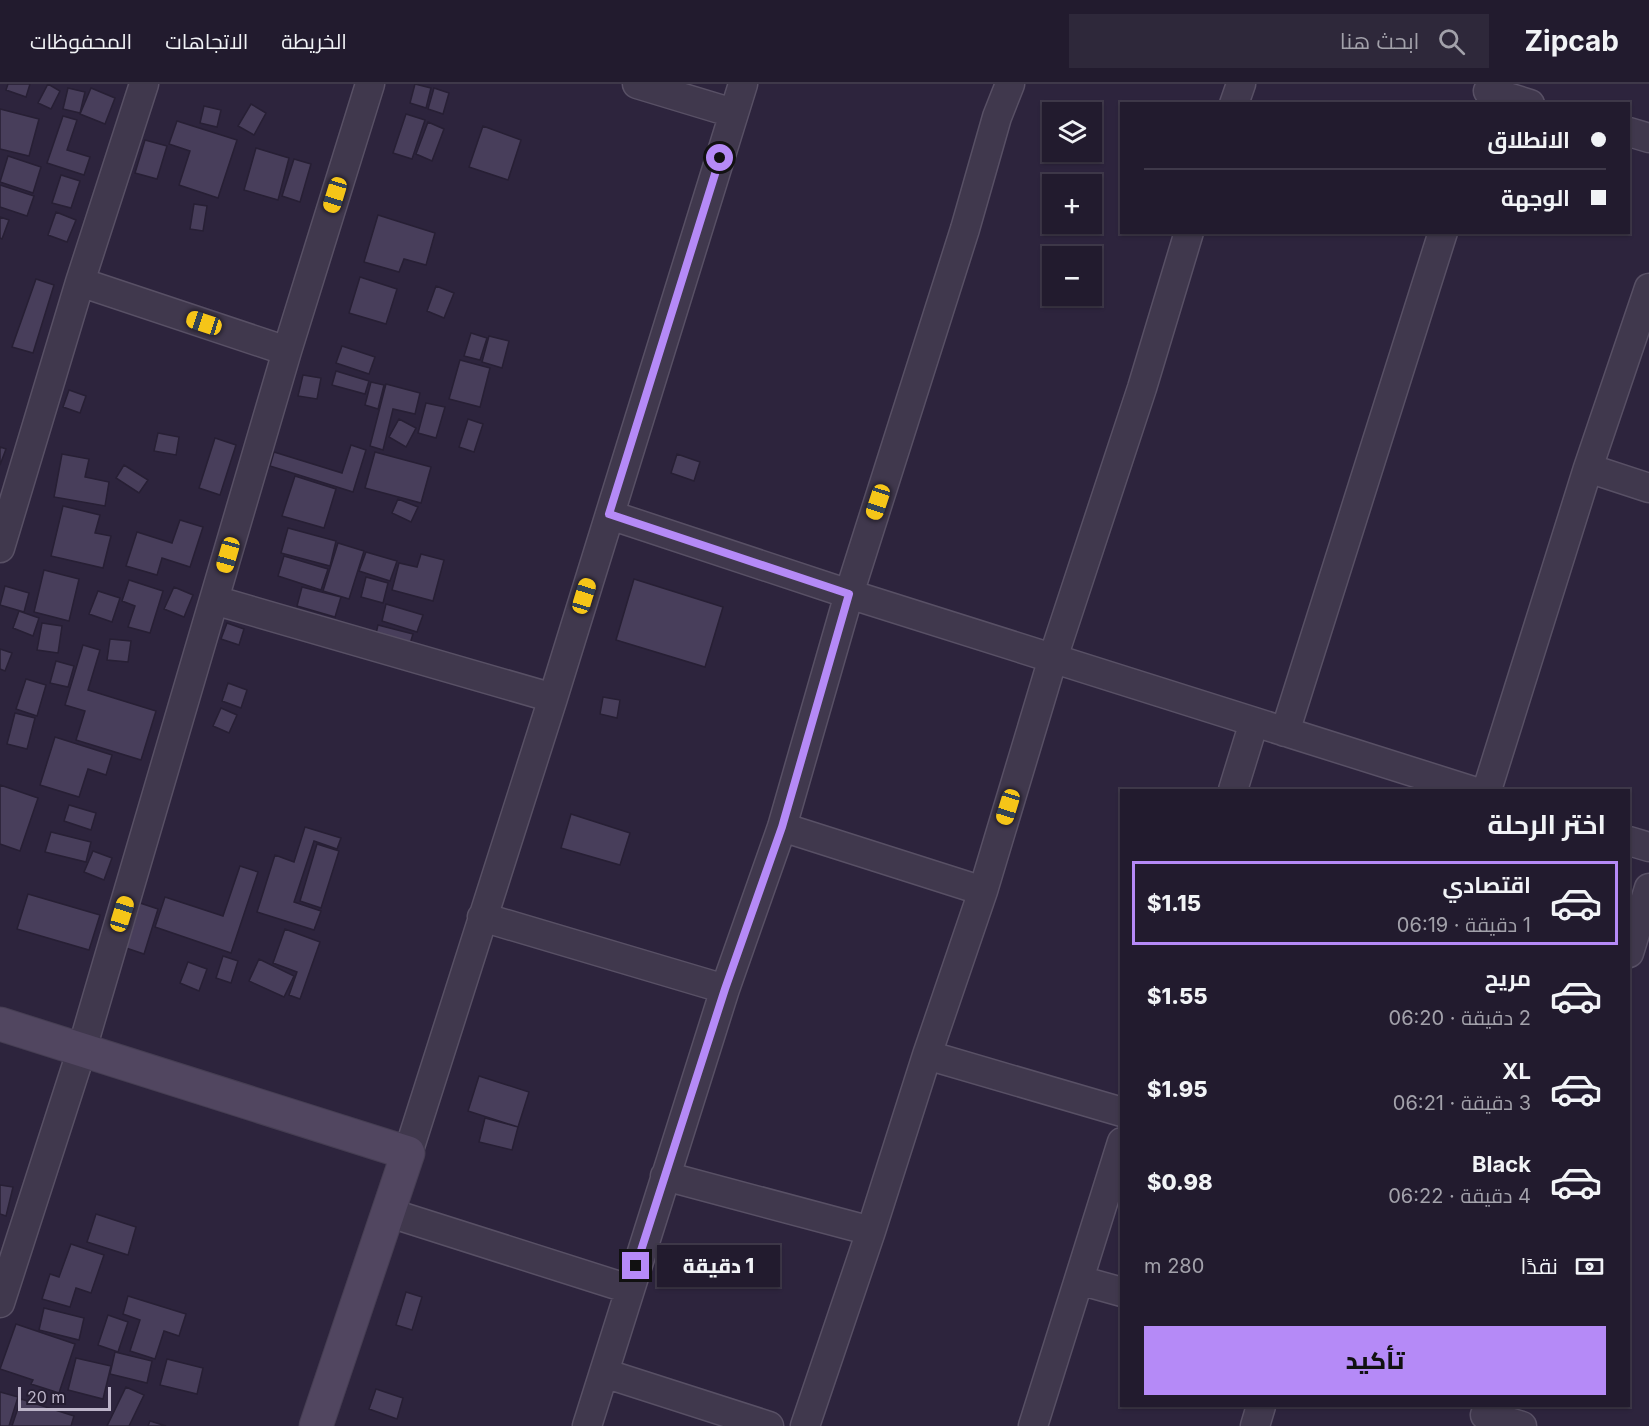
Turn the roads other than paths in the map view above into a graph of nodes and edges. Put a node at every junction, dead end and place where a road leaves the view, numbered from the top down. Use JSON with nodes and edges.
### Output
{"nodes":[{"id":1,"x":144,"y":84,"type":"edge"},
{"id":2,"x":370,"y":84,"type":"edge"},
{"id":3,"x":637,"y":84,"type":"edge"},
{"id":4,"x":743,"y":84,"type":"edge"},
{"id":5,"x":1010,"y":84,"type":"edge"},
{"id":6,"x":1241,"y":84,"type":"edge"},
{"id":7,"x":1488,"y":93,"type":"edge"},
{"id":8,"x":1235,"y":102,"type":"edge"},
{"id":9,"x":1522,"y":102,"type":"edge"},
{"id":10,"x":733,"y":113,"type":"junction"},
{"id":11,"x":1630,"y":132,"type":"edge"},
{"id":12,"x":1649,"y":138,"type":"edge"},
{"id":13,"x":1189,"y":234,"type":"edge"},
{"id":14,"x":1442,"y":234,"type":"edge"},
{"id":15,"x":80,"y":282,"type":"junction"},
{"id":16,"x":1649,"y":288,"type":"edge"},
{"id":17,"x":287,"y":351,"type":"junction"},
{"id":18,"x":1588,"y":468,"type":"junction"},
{"id":19,"x":1649,"y":488,"type":"edge"},
{"id":20,"x":609,"y":514,"type":"junction"},
{"id":21,"x":3,"y":531,"type":"edge"},
{"id":22,"x":849,"y":594,"type":"junction"},
{"id":23,"x":214,"y":600,"type":"junction"},
{"id":24,"x":1053,"y":658,"type":"junction"},
{"id":25,"x":552,"y":698,"type":"junction"},
{"id":26,"x":1254,"y":722,"type":"junction"},
{"id":27,"x":1285,"y":732,"type":"junction"},
{"id":28,"x":1233,"y":789,"type":"edge"},
{"id":29,"x":1461,"y":789,"type":"edge"},
{"id":30,"x":1487,"y":789,"type":"edge"},
{"id":31,"x":782,"y":827,"type":"junction"},
{"id":32,"x":1630,"y":841,"type":"edge"},
{"id":33,"x":1649,"y":847,"type":"edge"},
{"id":34,"x":1649,"y":888,"type":"edge"},
{"id":35,"x":983,"y":891,"type":"junction"},
{"id":36,"x":482,"y":917,"type":"junction"},
{"id":37,"x":1630,"y":949,"type":"edge"},
{"id":38,"x":725,"y":989,"type":"junction"},
{"id":39,"x":0,"y":1024,"type":"edge"},
{"id":40,"x":82,"y":1049,"type":"junction"},
{"id":41,"x":927,"y":1055,"type":"junction"},
{"id":42,"x":1120,"y":1111,"type":"edge"},
{"id":43,"x":1120,"y":1148,"type":"edge"},
{"id":44,"x":408,"y":1153,"type":"junction"},
{"id":45,"x":665,"y":1176,"type":"junction"},
{"id":46,"x":387,"y":1212,"type":"junction"},
{"id":47,"x":871,"y":1231,"type":"junction"},
{"id":48,"x":1079,"y":1280,"type":"junction"},
{"id":49,"x":629,"y":1289,"type":"junction"},
{"id":50,"x":1120,"y":1291,"type":"edge"},
{"id":51,"x":0,"y":1303,"type":"edge"},
{"id":52,"x":604,"y":1373,"type":"junction"},
{"id":53,"x":1261,"y":1407,"type":"edge"},
{"id":54,"x":1485,"y":1416,"type":"edge"},
{"id":55,"x":316,"y":1426,"type":"edge"},
{"id":56,"x":587,"y":1426,"type":"edge"},
{"id":57,"x":769,"y":1426,"type":"edge"},
{"id":58,"x":805,"y":1426,"type":"edge"},
{"id":59,"x":1033,"y":1426,"type":"edge"},
{"id":60,"x":1255,"y":1426,"type":"edge"},
{"id":61,"x":1522,"y":1426,"type":"edge"}],
"edges":[{"from":1,"to":15,"type":"street"},
{"from":2,"to":17,"type":"street"},
{"from":3,"to":10,"type":"street"},
{"from":4,"to":10,"type":"street"},
{"from":5,"to":22,"type":"street"},
{"from":6,"to":8,"type":"street"},
{"from":7,"to":9,"type":"street"},
{"from":10,"to":20,"type":"street"},
{"from":11,"to":12,"type":"street"},
{"from":13,"to":24,"type":"street"},
{"from":14,"to":27,"type":"street"},
{"from":15,"to":17,"type":"street"},
{"from":15,"to":21,"type":"street"},
{"from":16,"to":18,"type":"street"},
{"from":17,"to":23,"type":"street"},
{"from":18,"to":19,"type":"street"},
{"from":18,"to":30,"type":"street"},
{"from":20,"to":22,"type":"street"},
{"from":20,"to":25,"type":"street"},
{"from":22,"to":24,"type":"street"},
{"from":22,"to":31,"type":"street"},
{"from":23,"to":25,"type":"street"},
{"from":23,"to":40,"type":"street"},
{"from":24,"to":26,"type":"street"},
{"from":24,"to":35,"type":"street"},
{"from":25,"to":36,"type":"street"},
{"from":26,"to":27,"type":"street"},
{"from":26,"to":28,"type":"street"},
{"from":27,"to":29,"type":"street"},
{"from":31,"to":35,"type":"street"},
{"from":31,"to":38,"type":"street"},
{"from":32,"to":33,"type":"street"},
{"from":34,"to":37,"type":"street"},
{"from":35,"to":41,"type":"street"},
{"from":36,"to":38,"type":"street"},
{"from":36,"to":44,"type":"street"},
{"from":38,"to":45,"type":"street"},
{"from":39,"to":40,"type":"street"},
{"from":40,"to":44,"type":"street"},
{"from":40,"to":51,"type":"street"},
{"from":41,"to":42,"type":"street"},
{"from":41,"to":47,"type":"street"},
{"from":43,"to":48,"type":"street"},
{"from":44,"to":46,"type":"street"},
{"from":45,"to":47,"type":"street"},
{"from":45,"to":49,"type":"street"},
{"from":46,"to":49,"type":"street"},
{"from":46,"to":55,"type":"street"},
{"from":47,"to":58,"type":"street"},
{"from":48,"to":50,"type":"street"},
{"from":48,"to":59,"type":"street"},
{"from":49,"to":52,"type":"street"},
{"from":52,"to":56,"type":"street"},
{"from":52,"to":57,"type":"street"},
{"from":53,"to":60,"type":"street"},
{"from":54,"to":61,"type":"street"}]}
